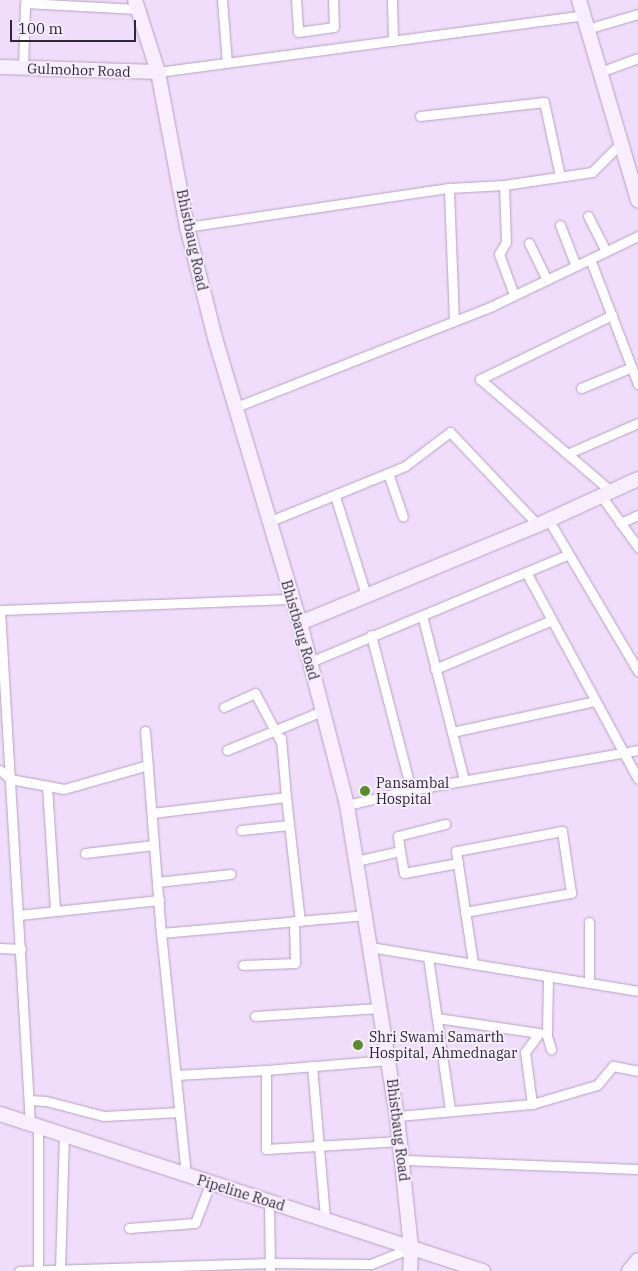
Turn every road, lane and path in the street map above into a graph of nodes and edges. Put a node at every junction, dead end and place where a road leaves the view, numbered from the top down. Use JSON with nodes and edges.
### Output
{"nodes":[{"id":1,"x":222,"y":0,"type":"edge"},
{"id":2,"x":296,"y":0,"type":"edge"},
{"id":3,"x":333,"y":0,"type":"edge"},
{"id":4,"x":392,"y":0,"type":"edge"},
{"id":5,"x":578,"y":0,"type":"edge"},
{"id":6,"x":137,"y":4,"type":"edge"},
{"id":7,"x":638,"y":14,"type":"edge"},
{"id":8,"x":583,"y":15,"type":"junction"},
{"id":9,"x":587,"y":29,"type":"junction"},
{"id":10,"x":393,"y":41,"type":"junction"},
{"id":11,"x":638,"y":58,"type":"edge"},
{"id":12,"x":227,"y":63,"type":"junction"},
{"id":13,"x":0,"y":67,"type":"edge"},
{"id":14,"x":23,"y":68,"type":"junction"},
{"id":15,"x":158,"y":72,"type":"junction"},
{"id":16,"x":600,"y":72,"type":"junction"},
{"id":17,"x":420,"y":116,"type":"dead end"},
{"id":18,"x":621,"y":143,"type":"junction"},
{"id":19,"x":560,"y":176,"type":"junction"},
{"id":20,"x":504,"y":185,"type":"junction"},
{"id":21,"x":449,"y":188,"type":"junction"},
{"id":22,"x":638,"y":201,"type":"edge"},
{"id":23,"x":588,"y":216,"type":"dead end"},
{"id":24,"x":560,"y":225,"type":"dead end"},
{"id":25,"x":187,"y":227,"type":"junction"},
{"id":26,"x":638,"y":236,"type":"edge"},
{"id":27,"x":529,"y":243,"type":"dead end"},
{"id":28,"x":606,"y":252,"type":"junction"},
{"id":29,"x":590,"y":259,"type":"junction"},
{"id":30,"x":576,"y":266,"type":"junction"},
{"id":31,"x":547,"y":280,"type":"junction"},
{"id":32,"x":514,"y":295,"type":"junction"},
{"id":33,"x":612,"y":315,"type":"junction"},
{"id":34,"x":454,"y":321,"type":"junction"},
{"id":35,"x":632,"y":367,"type":"junction"},
{"id":36,"x":638,"y":384,"type":"edge"},
{"id":37,"x":581,"y":388,"type":"dead end"},
{"id":38,"x":236,"y":407,"type":"junction"},
{"id":39,"x":638,"y":423,"type":"edge"},
{"id":40,"x":567,"y":454,"type":"junction"},
{"id":41,"x":388,"y":473,"type":"junction"},
{"id":42,"x":638,"y":479,"type":"edge"},
{"id":43,"x":607,"y":495,"type":"junction"},
{"id":44,"x":336,"y":496,"type":"junction"},
{"id":45,"x":638,"y":515,"type":"edge"},
{"id":46,"x":403,"y":517,"type":"dead end"},
{"id":47,"x":268,"y":522,"type":"junction"},
{"id":48,"x":543,"y":522,"type":"junction"},
{"id":49,"x":620,"y":523,"type":"junction"},
{"id":50,"x":636,"y":542,"type":"edge"},
{"id":51,"x":567,"y":555,"type":"junction"},
{"id":52,"x":526,"y":572,"type":"junction"},
{"id":53,"x":366,"y":595,"type":"junction"},
{"id":54,"x":291,"y":599,"type":"junction"},
{"id":55,"x":0,"y":610,"type":"edge"},
{"id":56,"x":422,"y":615,"type":"junction"},
{"id":57,"x":550,"y":621,"type":"junction"},
{"id":58,"x":300,"y":623,"type":"junction"},
{"id":59,"x":370,"y":635,"type":"junction"},
{"id":60,"x":310,"y":662,"type":"junction"},
{"id":61,"x":435,"y":669,"type":"junction"},
{"id":62,"x":638,"y":672,"type":"edge"},
{"id":63,"x":595,"y":701,"type":"junction"},
{"id":64,"x":224,"y":707,"type":"dead end"},
{"id":65,"x":322,"y":711,"type":"junction"},
{"id":66,"x":145,"y":730,"type":"dead end"},
{"id":67,"x":277,"y":730,"type":"junction"},
{"id":68,"x":452,"y":732,"type":"junction"},
{"id":69,"x":227,"y":750,"type":"dead end"},
{"id":70,"x":638,"y":750,"type":"edge"},
{"id":71,"x":625,"y":752,"type":"junction"},
{"id":72,"x":148,"y":765,"type":"junction"},
{"id":73,"x":0,"y":770,"type":"edge"},
{"id":74,"x":10,"y":779,"type":"junction"},
{"id":75,"x":638,"y":779,"type":"edge"},
{"id":76,"x":464,"y":780,"type":"junction"},
{"id":77,"x":47,"y":786,"type":"junction"},
{"id":78,"x":412,"y":790,"type":"junction"},
{"id":79,"x":286,"y":798,"type":"junction"},
{"id":80,"x":347,"y":805,"type":"junction"},
{"id":81,"x":152,"y":814,"type":"junction"},
{"id":82,"x":445,"y":824,"type":"dead end"},
{"id":83,"x":289,"y":825,"type":"junction"},
{"id":84,"x":241,"y":830,"type":"dead end"},
{"id":85,"x":154,"y":845,"type":"junction"},
{"id":86,"x":400,"y":851,"type":"junction"},
{"id":87,"x":85,"y":853,"type":"dead end"},
{"id":88,"x":356,"y":861,"type":"junction"},
{"id":89,"x":458,"y":863,"type":"junction"},
{"id":90,"x":232,"y":874,"type":"dead end"},
{"id":91,"x":157,"y":882,"type":"junction"},
{"id":92,"x":158,"y":900,"type":"junction"},
{"id":93,"x":55,"y":911,"type":"junction"},
{"id":94,"x":465,"y":912,"type":"junction"},
{"id":95,"x":19,"y":915,"type":"junction"},
{"id":96,"x":365,"y":916,"type":"junction"},
{"id":97,"x":297,"y":921,"type":"junction"},
{"id":98,"x":589,"y":922,"type":"dead end"},
{"id":99,"x":161,"y":933,"type":"junction"},
{"id":100,"x":370,"y":947,"type":"junction"},
{"id":101,"x":0,"y":948,"type":"edge"},
{"id":102,"x":21,"y":949,"type":"junction"},
{"id":103,"x":428,"y":957,"type":"junction"},
{"id":104,"x":473,"y":964,"type":"junction"},
{"id":105,"x":243,"y":965,"type":"dead end"},
{"id":106,"x":548,"y":976,"type":"junction"},
{"id":107,"x":589,"y":983,"type":"junction"},
{"id":108,"x":638,"y":991,"type":"edge"},
{"id":109,"x":380,"y":1008,"type":"junction"},
{"id":110,"x":255,"y":1016,"type":"dead end"},
{"id":111,"x":437,"y":1018,"type":"junction"},
{"id":112,"x":543,"y":1034,"type":"junction"},
{"id":113,"x":551,"y":1049,"type":"dead end"},
{"id":114,"x":388,"y":1060,"type":"junction"},
{"id":115,"x":312,"y":1066,"type":"junction"},
{"id":116,"x":266,"y":1070,"type":"junction"},
{"id":117,"x":638,"y":1071,"type":"edge"},
{"id":118,"x":176,"y":1075,"type":"junction"},
{"id":119,"x":29,"y":1100,"type":"junction"},
{"id":120,"x":532,"y":1104,"type":"junction"},
{"id":121,"x":450,"y":1110,"type":"junction"},
{"id":122,"x":180,"y":1112,"type":"junction"},
{"id":123,"x":0,"y":1114,"type":"edge"},
{"id":124,"x":397,"y":1116,"type":"junction"},
{"id":125,"x":34,"y":1125,"type":"junction"},
{"id":126,"x":64,"y":1135,"type":"junction"},
{"id":127,"x":400,"y":1141,"type":"junction"},
{"id":128,"x":319,"y":1146,"type":"junction"},
{"id":129,"x":402,"y":1160,"type":"junction"},
{"id":130,"x":638,"y":1169,"type":"edge"},
{"id":131,"x":186,"y":1176,"type":"junction"},
{"id":132,"x":210,"y":1184,"type":"junction"},
{"id":133,"x":269,"y":1201,"type":"junction"},
{"id":134,"x":325,"y":1218,"type":"junction"},
{"id":135,"x":129,"y":1228,"type":"dead end"},
{"id":136,"x":411,"y":1248,"type":"junction"},
{"id":137,"x":638,"y":1260,"type":"edge"},
{"id":138,"x":270,"y":1267,"type":"edge"},
{"id":139,"x":189,"y":1268,"type":"edge"},
{"id":140,"x":38,"y":1270,"type":"edge"},
{"id":141,"x":60,"y":1270,"type":"junction"},
{"id":142,"x":71,"y":1270,"type":"edge"},
{"id":143,"x":19,"y":1271,"type":"edge"},
{"id":144,"x":410,"y":1271,"type":"edge"},
{"id":145,"x":483,"y":1271,"type":"edge"},
{"id":146,"x":629,"y":1271,"type":"edge"}],
"edges":[{"from":1,"to":12,"type":"street"},
{"from":2,"to":3,"type":"street"},
{"from":4,"to":10,"type":"street"},
{"from":5,"to":8,"type":"street"},
{"from":6,"to":14,"type":"street"},
{"from":6,"to":15,"type":"street","name":"Bhistbaug Road"},
{"from":7,"to":9,"type":"street"},
{"from":8,"to":9,"type":"street"},
{"from":8,"to":10,"type":"street"},
{"from":9,"to":16,"type":"street"},
{"from":10,"to":12,"type":"street"},
{"from":11,"to":16,"type":"street"},
{"from":12,"to":15,"type":"street"},
{"from":13,"to":14,"type":"street","name":"Gulmohor Road"},
{"from":14,"to":15,"type":"street","name":"Gulmohor Road"},
{"from":15,"to":25,"type":"street","name":"Bhistbaug Road"},
{"from":16,"to":18,"type":"street"},
{"from":17,"to":19,"type":"street"},
{"from":18,"to":19,"type":"street"},
{"from":18,"to":22,"type":"street"},
{"from":19,"to":20,"type":"street"},
{"from":20,"to":21,"type":"street"},
{"from":20,"to":32,"type":"street"},
{"from":21,"to":25,"type":"street"},
{"from":21,"to":34,"type":"street"},
{"from":23,"to":28,"type":"street"},
{"from":24,"to":30,"type":"street"},
{"from":25,"to":38,"type":"street","name":"Bhistbaug Road"},
{"from":26,"to":28,"type":"street"},
{"from":27,"to":31,"type":"street"},
{"from":28,"to":29,"type":"street"},
{"from":29,"to":30,"type":"street"},
{"from":29,"to":33,"type":"street"},
{"from":30,"to":31,"type":"street"},
{"from":31,"to":32,"type":"street"},
{"from":32,"to":34,"type":"street"},
{"from":33,"to":35,"type":"street"},
{"from":33,"to":40,"type":"street"},
{"from":34,"to":38,"type":"street"},
{"from":35,"to":36,"type":"street"},
{"from":35,"to":37,"type":"street"},
{"from":38,"to":47,"type":"street","name":"Bhistbaug Road"},
{"from":39,"to":40,"type":"street"},
{"from":40,"to":43,"type":"street"},
{"from":41,"to":44,"type":"street"},
{"from":41,"to":46,"type":"street"},
{"from":41,"to":48,"type":"street"},
{"from":42,"to":43,"type":"street"},
{"from":43,"to":48,"type":"street"},
{"from":43,"to":49,"type":"street"},
{"from":44,"to":47,"type":"street"},
{"from":44,"to":53,"type":"street"},
{"from":45,"to":49,"type":"street"},
{"from":47,"to":54,"type":"street","name":"Bhistbaug Road"},
{"from":48,"to":51,"type":"street"},
{"from":48,"to":53,"type":"street"},
{"from":49,"to":50,"type":"street"},
{"from":51,"to":52,"type":"street"},
{"from":51,"to":62,"type":"street"},
{"from":52,"to":56,"type":"street"},
{"from":52,"to":57,"type":"street"},
{"from":53,"to":58,"type":"street"},
{"from":54,"to":55,"type":"street"},
{"from":54,"to":58,"type":"street","name":"Bhistbaug Road"},
{"from":55,"to":74,"type":"street"},
{"from":56,"to":59,"type":"street"},
{"from":56,"to":61,"type":"street"},
{"from":57,"to":61,"type":"street"},
{"from":57,"to":63,"type":"street"},
{"from":58,"to":60,"type":"street","name":"Bhistbaug Road"},
{"from":59,"to":60,"type":"street"},
{"from":59,"to":78,"type":"street"},
{"from":60,"to":65,"type":"street","name":"Bhistbaug Road"},
{"from":61,"to":68,"type":"street"},
{"from":63,"to":68,"type":"street"},
{"from":63,"to":71,"type":"street"},
{"from":64,"to":67,"type":"street"},
{"from":65,"to":67,"type":"street"},
{"from":65,"to":80,"type":"street","name":"Bhistbaug Road"},
{"from":66,"to":72,"type":"street"},
{"from":67,"to":69,"type":"street"},
{"from":67,"to":79,"type":"street"},
{"from":68,"to":76,"type":"street"},
{"from":70,"to":71,"type":"street"},
{"from":71,"to":75,"type":"street"},
{"from":71,"to":76,"type":"street"},
{"from":72,"to":77,"type":"street"},
{"from":72,"to":81,"type":"street"},
{"from":73,"to":74,"type":"street"},
{"from":74,"to":77,"type":"street"},
{"from":74,"to":95,"type":"street"},
{"from":76,"to":78,"type":"street"},
{"from":77,"to":93,"type":"street"},
{"from":78,"to":80,"type":"street"},
{"from":79,"to":81,"type":"street"},
{"from":79,"to":83,"type":"street"},
{"from":80,"to":88,"type":"street","name":"Bhistbaug Road"},
{"from":81,"to":85,"type":"street"},
{"from":82,"to":86,"type":"street"},
{"from":83,"to":84,"type":"street"},
{"from":83,"to":97,"type":"street"},
{"from":85,"to":87,"type":"street"},
{"from":85,"to":91,"type":"street"},
{"from":86,"to":88,"type":"street"},
{"from":86,"to":89,"type":"street"},
{"from":88,"to":96,"type":"street","name":"Bhistbaug Road"},
{"from":89,"to":94,"type":"street"},
{"from":89,"to":94,"type":"street"},
{"from":90,"to":91,"type":"street"},
{"from":91,"to":92,"type":"street"},
{"from":92,"to":93,"type":"street"},
{"from":92,"to":99,"type":"street"},
{"from":93,"to":95,"type":"street"},
{"from":94,"to":104,"type":"street"},
{"from":95,"to":102,"type":"street"},
{"from":96,"to":97,"type":"street"},
{"from":96,"to":100,"type":"street","name":"Bhistbaug Road"},
{"from":97,"to":99,"type":"street"},
{"from":97,"to":105,"type":"street"},
{"from":98,"to":107,"type":"street"},
{"from":99,"to":118,"type":"street"},
{"from":100,"to":103,"type":"street"},
{"from":100,"to":109,"type":"street","name":"Bhistbaug Road"},
{"from":101,"to":102,"type":"street"},
{"from":102,"to":119,"type":"street"},
{"from":103,"to":104,"type":"street"},
{"from":103,"to":111,"type":"street"},
{"from":104,"to":106,"type":"street"},
{"from":106,"to":107,"type":"street"},
{"from":106,"to":112,"type":"street"},
{"from":107,"to":108,"type":"street"},
{"from":109,"to":110,"type":"street"},
{"from":109,"to":114,"type":"street","name":"Bhistbaug Road"},
{"from":111,"to":112,"type":"street"},
{"from":111,"to":121,"type":"street"},
{"from":112,"to":113,"type":"street"},
{"from":112,"to":120,"type":"street"},
{"from":114,"to":115,"type":"street"},
{"from":114,"to":124,"type":"street","name":"Bhistbaug Road"},
{"from":115,"to":116,"type":"street"},
{"from":115,"to":128,"type":"street"},
{"from":116,"to":118,"type":"street"},
{"from":116,"to":128,"type":"street"},
{"from":117,"to":120,"type":"street"},
{"from":118,"to":122,"type":"street"},
{"from":119,"to":122,"type":"street"},
{"from":119,"to":125,"type":"street"},
{"from":120,"to":121,"type":"street"},
{"from":121,"to":124,"type":"street"},
{"from":122,"to":131,"type":"street"},
{"from":123,"to":125,"type":"street","name":"Pipeline Road"},
{"from":124,"to":127,"type":"street","name":"Bhistbaug Road"},
{"from":125,"to":126,"type":"street","name":"Pipeline Road"},
{"from":125,"to":140,"type":"street"},
{"from":126,"to":131,"type":"street","name":"Pipeline Road"},
{"from":126,"to":141,"type":"street"},
{"from":127,"to":128,"type":"street"},
{"from":127,"to":129,"type":"street","name":"Bhistbaug Road"},
{"from":128,"to":134,"type":"street"},
{"from":129,"to":130,"type":"street"},
{"from":129,"to":136,"type":"street","name":"Bhistbaug Road"},
{"from":131,"to":132,"type":"street","name":"Pipeline Road"},
{"from":132,"to":133,"type":"street","name":"Pipeline Road"},
{"from":132,"to":135,"type":"street"},
{"from":133,"to":134,"type":"street","name":"Pipeline Road"},
{"from":133,"to":138,"type":"street"},
{"from":134,"to":136,"type":"street","name":"Pipeline Road"},
{"from":136,"to":138,"type":"street"},
{"from":136,"to":144,"type":"street","name":"Bhistbaug Road"},
{"from":136,"to":145,"type":"street","name":"Pipeline Road"},
{"from":137,"to":146,"type":"street"},
{"from":138,"to":139,"type":"street"},
{"from":139,"to":142,"type":"street"},
{"from":140,"to":141,"type":"street"},
{"from":140,"to":143,"type":"street"},
{"from":141,"to":142,"type":"street"}]}
